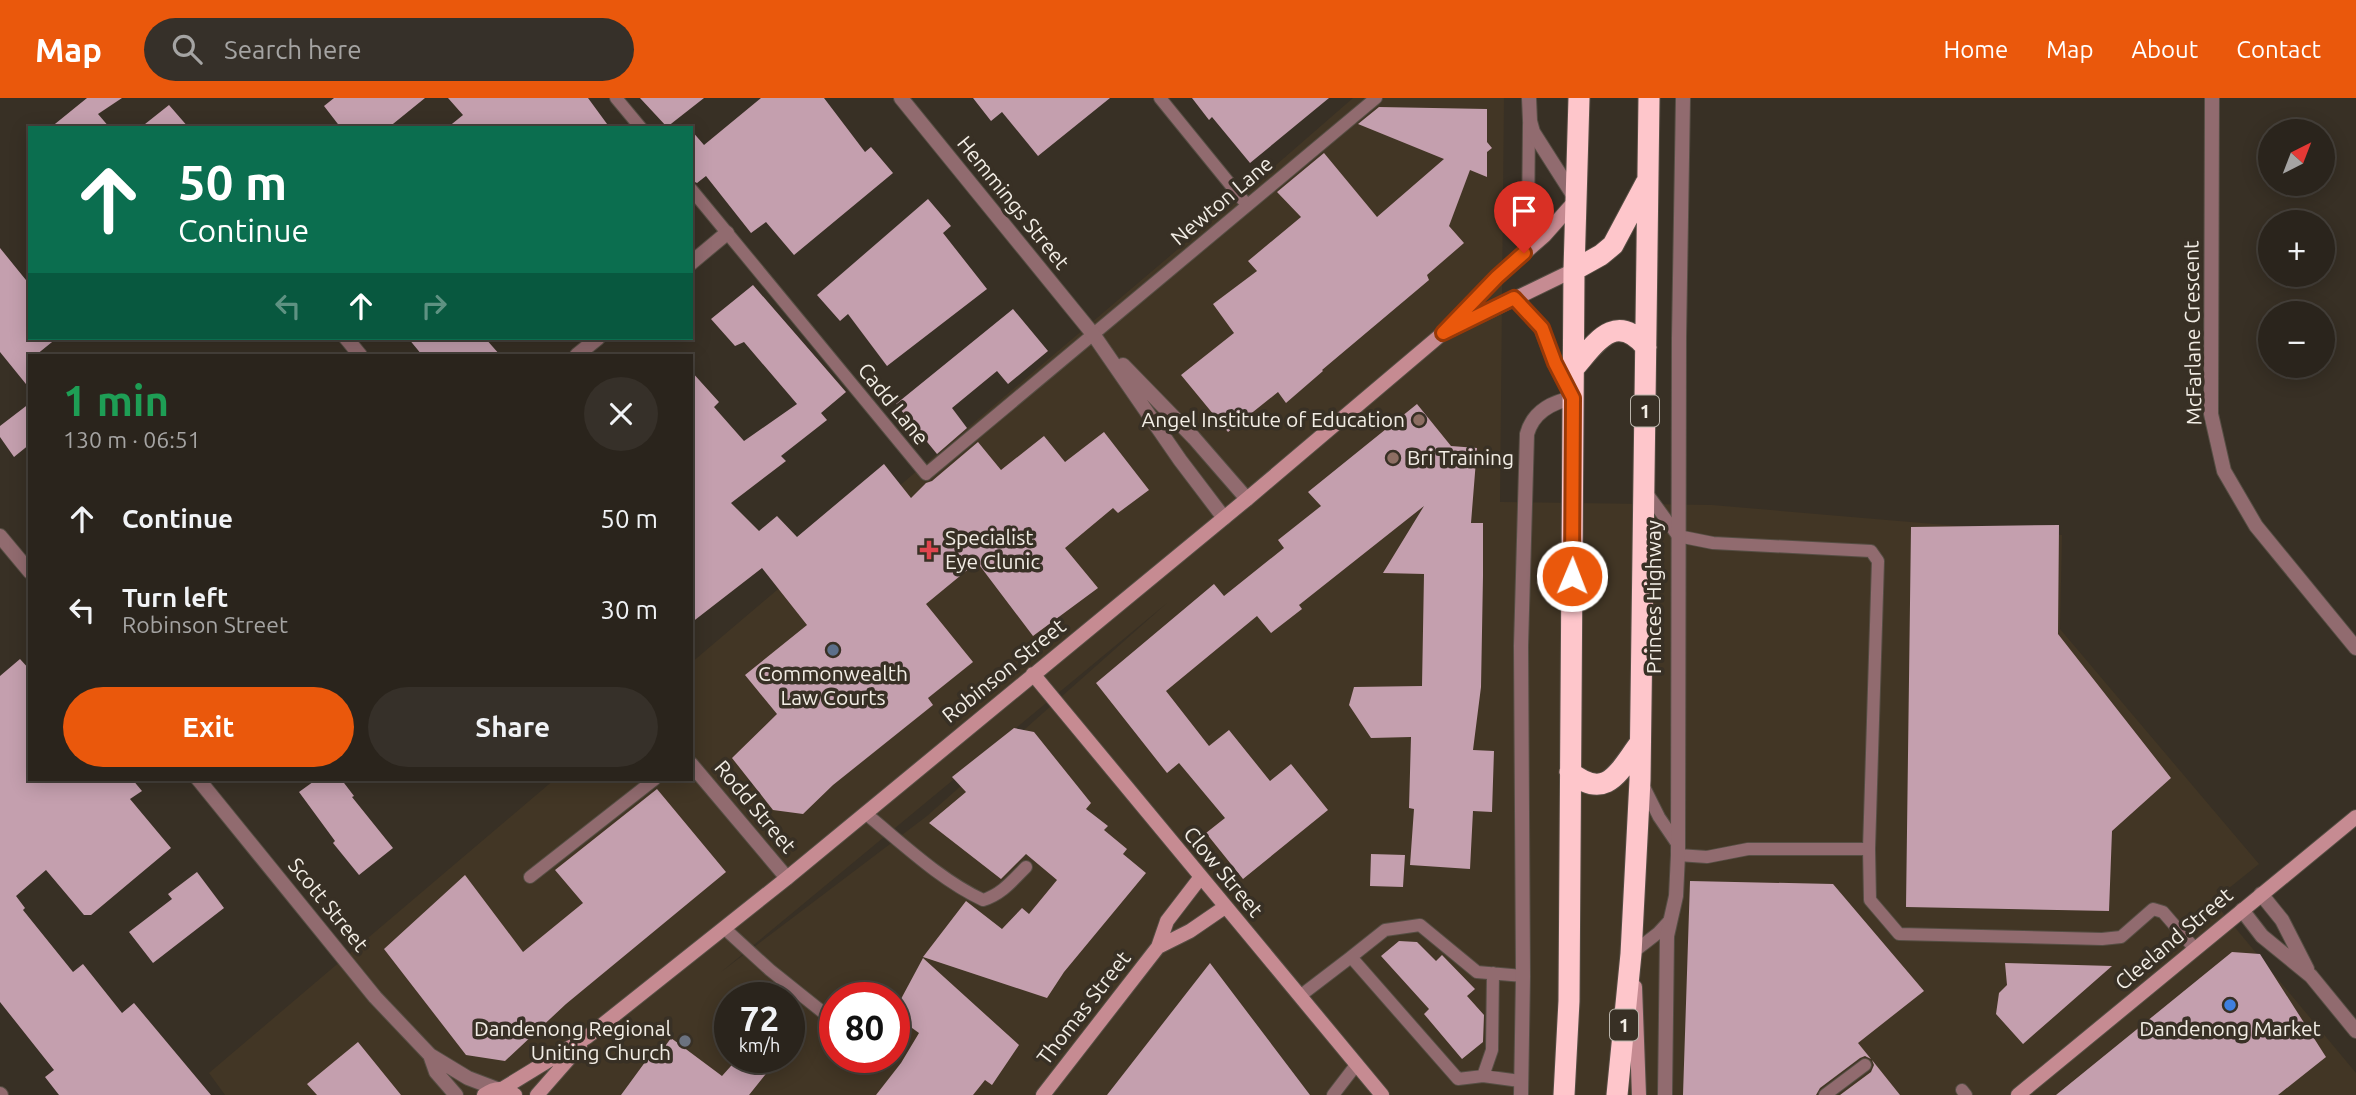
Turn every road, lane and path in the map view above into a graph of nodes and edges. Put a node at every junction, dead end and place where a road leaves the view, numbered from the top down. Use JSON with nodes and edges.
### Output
{"nodes":[{"id":1,"x":616,"y":98,"type":"edge"},
{"id":2,"x":901,"y":98,"type":"edge"},
{"id":3,"x":1160,"y":98,"type":"edge"},
{"id":4,"x":1376,"y":98,"type":"edge"},
{"id":5,"x":1529,"y":98,"type":"edge"},
{"id":6,"x":1579,"y":98,"type":"edge"},
{"id":7,"x":1649,"y":98,"type":"edge"},
{"id":8,"x":1684,"y":98,"type":"edge"},
{"id":9,"x":2212,"y":98,"type":"edge"},
{"id":10,"x":1530,"y":121,"type":"junction"},
{"id":11,"x":639,"y":126,"type":"edge"},
{"id":12,"x":1648,"y":178,"type":"junction"},
{"id":13,"x":693,"y":191,"type":"edge"},
{"id":14,"x":1576,"y":200,"type":"junction"},
{"id":15,"x":1247,"y":205,"type":"junction"},
{"id":16,"x":727,"y":233,"type":"junction"},
{"id":17,"x":1524,"y":253,"type":"junction"},
{"id":18,"x":693,"y":260,"type":"edge"},
{"id":19,"x":1574,"y":270,"type":"junction"},
{"id":20,"x":1514,"y":298,"type":"junction"},
{"id":21,"x":1443,"y":333,"type":"junction"},
{"id":22,"x":1093,"y":334,"type":"junction"},
{"id":23,"x":348,"y":340,"type":"edge"},
{"id":24,"x":596,"y":340,"type":"edge"},
{"id":25,"x":1646,"y":347,"type":"junction"},
{"id":26,"x":359,"y":354,"type":"edge"},
{"id":27,"x":578,"y":354,"type":"edge"},
{"id":28,"x":1574,"y":368,"type":"junction"},
{"id":29,"x":1573,"y":398,"type":"junction"},
{"id":30,"x":1644,"y":488,"type":"junction"},
{"id":31,"x":1247,"y":499,"type":"junction"},
{"id":32,"x":1224,"y":518,"type":"junction"},
{"id":33,"x":0,"y":536,"type":"edge"},
{"id":34,"x":1678,"y":537,"type":"junction"},
{"id":35,"x":28,"y":570,"type":"edge"},
{"id":36,"x":2356,"y":648,"type":"edge"},
{"id":37,"x":1033,"y":674,"type":"junction"},
{"id":38,"x":1640,"y":743,"type":"junction"},
{"id":39,"x":693,"y":766,"type":"edge"},
{"id":40,"x":1570,"y":772,"type":"junction"},
{"id":41,"x":1640,"y":780,"type":"junction"},
{"id":42,"x":200,"y":781,"type":"edge"},
{"id":43,"x":652,"y":781,"type":"edge"},
{"id":44,"x":865,"y":813,"type":"junction"},
{"id":45,"x":2356,"y":817,"type":"edge"},
{"id":46,"x":1869,"y":849,"type":"junction"},
{"id":47,"x":1678,"y":850,"type":"junction"},
{"id":48,"x":1026,"y":867,"type":"dead end"},
{"id":49,"x":530,"y":877,"type":"dead end"},
{"id":50,"x":787,"y":878,"type":"junction"},
{"id":51,"x":1200,"y":878,"type":"junction"},
{"id":52,"x":2262,"y":894,"type":"junction"},
{"id":53,"x":1225,"y":907,"type":"junction"},
{"id":54,"x":2242,"y":910,"type":"junction"},
{"id":55,"x":1670,"y":919,"type":"junction"},
{"id":56,"x":724,"y":928,"type":"junction"},
{"id":57,"x":1158,"y":947,"type":"junction"},
{"id":58,"x":2195,"y":949,"type":"junction"},
{"id":59,"x":1631,"y":954,"type":"junction"},
{"id":60,"x":1351,"y":957,"type":"junction"},
{"id":61,"x":1493,"y":974,"type":"junction"},
{"id":62,"x":1524,"y":976,"type":"junction"},
{"id":63,"x":2311,"y":976,"type":"junction"},
{"id":64,"x":1300,"y":996,"type":"junction"},
{"id":65,"x":819,"y":1009,"type":"edge"},
{"id":66,"x":2356,"y":1031,"type":"edge"},
{"id":67,"x":587,"y":1037,"type":"junction"},
{"id":68,"x":430,"y":1055,"type":"junction"},
{"id":69,"x":1356,"y":1065,"type":"junction"},
{"id":70,"x":1865,"y":1065,"type":"dead end"},
{"id":71,"x":1483,"y":1076,"type":"junction"},
{"id":72,"x":1520,"y":1088,"type":"edge"},
{"id":73,"x":499,"y":1092,"type":"edge"},
{"id":74,"x":456,"y":1095,"type":"edge"},
{"id":75,"x":537,"y":1095,"type":"edge"},
{"id":76,"x":1043,"y":1095,"type":"edge"},
{"id":77,"x":1333,"y":1095,"type":"edge"},
{"id":78,"x":1382,"y":1095,"type":"edge"},
{"id":79,"x":1564,"y":1095,"type":"edge"},
{"id":80,"x":1617,"y":1095,"type":"edge"},
{"id":81,"x":1639,"y":1095,"type":"edge"},
{"id":82,"x":1665,"y":1095,"type":"edge"},
{"id":83,"x":1825,"y":1095,"type":"edge"},
{"id":84,"x":2018,"y":1095,"type":"edge"}],
"edges":[{"from":1,"to":11,"type":"lane"},
{"from":2,"to":22,"type":"street","name":"Hemmings Street"},
{"from":3,"to":15,"type":"lane"},
{"from":4,"to":15,"type":"lane","name":"Newton Lane"},
{"from":5,"to":10,"type":"street"},
{"from":6,"to":14,"type":"highway"},
{"from":7,"to":12,"type":"highway","name":"Princes Highway","number":"1"},
{"from":8,"to":34,"type":"street","name":"Princes Highway"},
{"from":9,"to":36,"type":"street","name":"McFarlane Crescent"},
{"from":10,"to":14,"type":"street"},
{"from":10,"to":17,"type":"lane"},
{"from":12,"to":19,"type":"highway"},
{"from":12,"to":25,"type":"highway","name":"Princes Highway","number":"1"},
{"from":13,"to":16,"type":"lane","name":"Cadd Lane"},
{"from":14,"to":17,"type":"street","name":"Robinson Street"},
{"from":14,"to":19,"type":"highway"},
{"from":15,"to":22,"type":"lane","name":"Newton Lane"},
{"from":16,"to":18,"type":"street"},
{"from":16,"to":22,"type":"lane","name":"Cadd Lane"},
{"from":17,"to":21,"type":"street","name":"Robinson Street"},
{"from":19,"to":20,"type":"street","name":"Robinson Street"},
{"from":19,"to":28,"type":"highway"},
{"from":20,"to":21,"type":"street","name":"Robinson Street"},
{"from":20,"to":29,"type":"street"},
{"from":21,"to":31,"type":"street","name":"Robinson Street"},
{"from":22,"to":31,"type":"street","name":"Hemmings Street"},
{"from":22,"to":32,"type":"street","name":"Hemmings Street"},
{"from":23,"to":26,"type":"street"},
{"from":24,"to":27,"type":"street"},
{"from":25,"to":28,"type":"highway"},
{"from":25,"to":30,"type":"highway","name":"Princes Highway","number":"1"},
{"from":28,"to":29,"type":"highway"},
{"from":29,"to":40,"type":"highway"},
{"from":29,"to":62,"type":"street"},
{"from":30,"to":34,"type":"lane"},
{"from":30,"to":38,"type":"highway","name":"Princes Highway","number":"1"},
{"from":31,"to":32,"type":"street","name":"Robinson Street"},
{"from":32,"to":37,"type":"street","name":"Robinson Street"},
{"from":33,"to":35,"type":"street"},
{"from":34,"to":46,"type":"lane"},
{"from":34,"to":47,"type":"street","name":"Princes Highway"},
{"from":37,"to":44,"type":"street","name":"Robinson Street"},
{"from":37,"to":51,"type":"street","name":"Clow Street"},
{"from":38,"to":40,"type":"highway"},
{"from":38,"to":41,"type":"highway","name":"Princes Highway","number":"1"},
{"from":39,"to":50,"type":"street","name":"Rodd Street"},
{"from":40,"to":79,"type":"highway"},
{"from":41,"to":47,"type":"lane"},
{"from":41,"to":59,"type":"highway","name":"Princes Highway","number":"1"},
{"from":42,"to":68,"type":"street","name":"Scott Street"},
{"from":43,"to":49,"type":"lane"},
{"from":44,"to":48,"type":"lane"},
{"from":44,"to":50,"type":"street","name":"Robinson Street"},
{"from":45,"to":52,"type":"street","name":"Cleeland Street"},
{"from":46,"to":47,"type":"lane"},
{"from":46,"to":58,"type":"lane"},
{"from":47,"to":55,"type":"street","name":"Princes Highway"},
{"from":50,"to":56,"type":"street","name":"Robinson Street"},
{"from":51,"to":53,"type":"street","name":"Clow Street"},
{"from":51,"to":57,"type":"street","name":"Thomas Street"},
{"from":52,"to":54,"type":"street","name":"Cleeland Street"},
{"from":52,"to":63,"type":"street"},
{"from":53,"to":57,"type":"street","name":"Thomas Street"},
{"from":53,"to":64,"type":"street","name":"Clow Street"},
{"from":54,"to":58,"type":"street","name":"Cleeland Street"},
{"from":54,"to":63,"type":"street"},
{"from":55,"to":59,"type":"lane"},
{"from":55,"to":82,"type":"street","name":"Princes Highway"},
{"from":56,"to":65,"type":"lane"},
{"from":56,"to":67,"type":"street","name":"Robinson Street"},
{"from":57,"to":76,"type":"street","name":"Thomas Street"},
{"from":58,"to":84,"type":"street","name":"Cleeland Street"},
{"from":59,"to":80,"type":"highway","name":"Princes Highway","number":"1"},
{"from":59,"to":81,"type":"street"},
{"from":60,"to":61,"type":"lane"},
{"from":60,"to":64,"type":"lane"},
{"from":60,"to":71,"type":"lane"},
{"from":61,"to":62,"type":"lane"},
{"from":61,"to":71,"type":"lane"},
{"from":62,"to":72,"type":"street"},
{"from":63,"to":66,"type":"street"},
{"from":64,"to":69,"type":"street","name":"Clow Street"},
{"from":67,"to":73,"type":"street","name":"Robinson Street"},
{"from":67,"to":75,"type":"street","name":"Robinson Street"},
{"from":68,"to":73,"type":"street","name":"Scott Street"},
{"from":68,"to":74,"type":"street","name":"Scott Street"},
{"from":69,"to":77,"type":"lane"},
{"from":69,"to":78,"type":"street","name":"Clow Street"},
{"from":70,"to":83,"type":"lane"},
{"from":71,"to":72,"type":"lane"}]}
